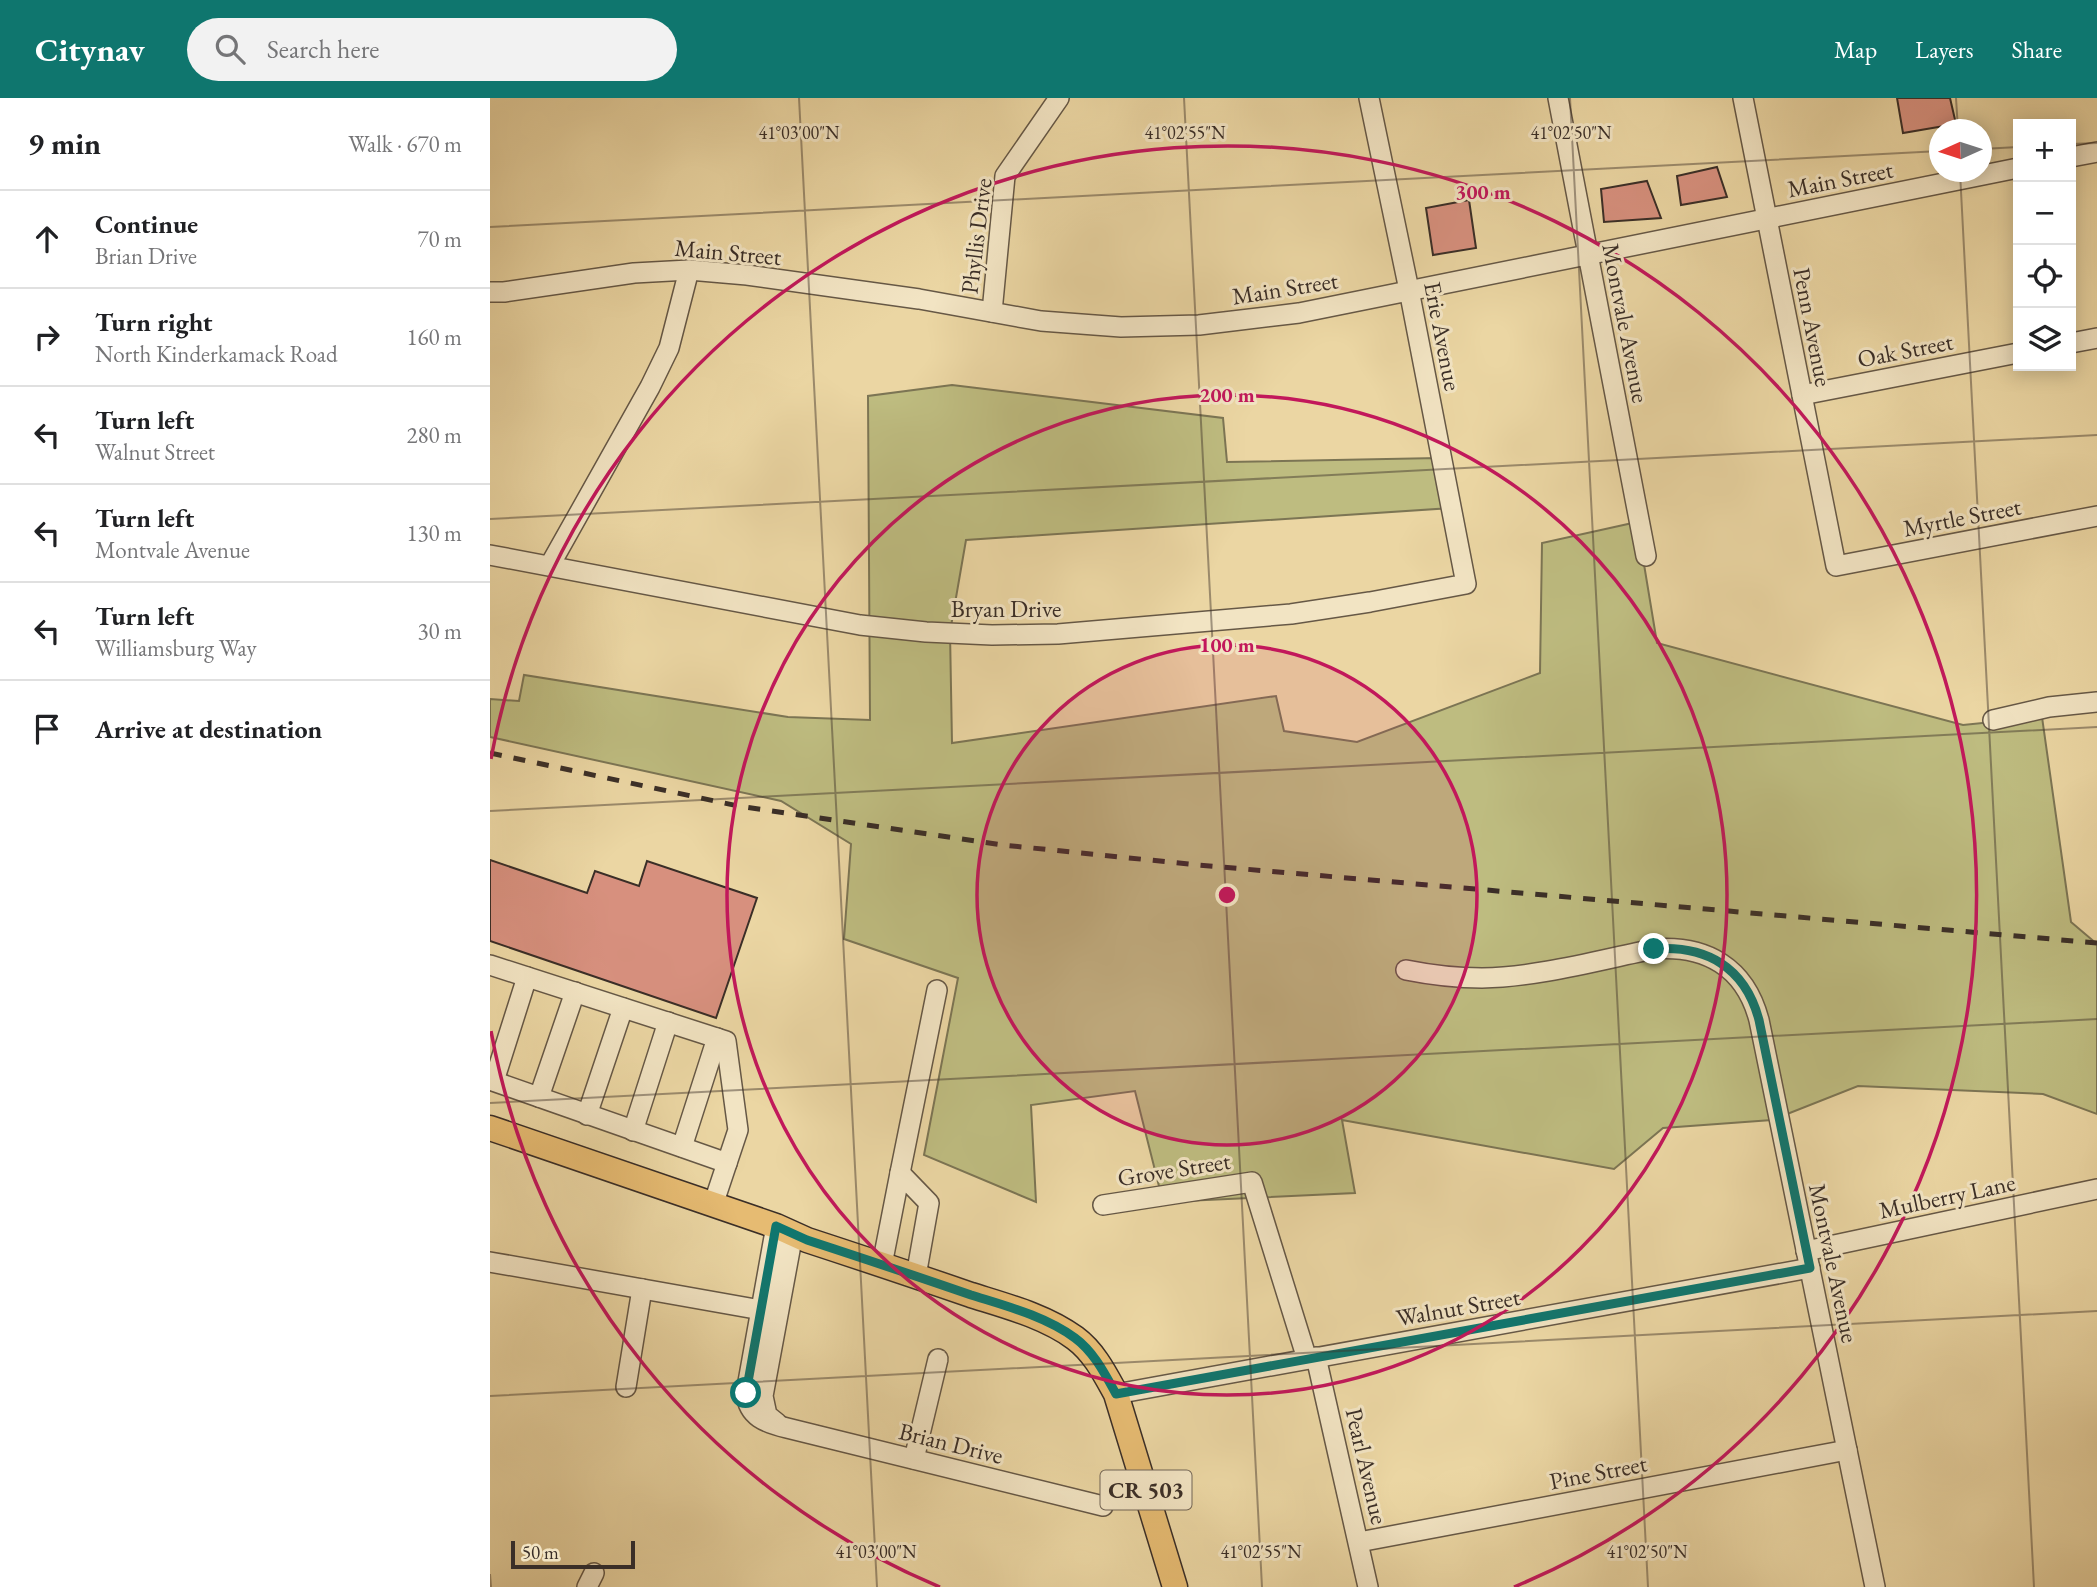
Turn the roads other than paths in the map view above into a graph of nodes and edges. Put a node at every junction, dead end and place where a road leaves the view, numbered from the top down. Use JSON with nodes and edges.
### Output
{"nodes":[{"id":1,"x":1059,"y":98,"type":"edge"},
{"id":2,"x":1368,"y":98,"type":"edge"},
{"id":3,"x":1558,"y":98,"type":"edge"},
{"id":4,"x":1743,"y":98,"type":"edge"},
{"id":5,"x":2097,"y":152,"type":"edge"},
{"id":6,"x":2076,"y":156,"type":"edge"},
{"id":7,"x":2013,"y":169,"type":"edge"},
{"id":8,"x":1767,"y":218,"type":"junction"},
{"id":9,"x":1588,"y":254,"type":"junction"},
{"id":10,"x":690,"y":270,"type":"junction"},
{"id":11,"x":1409,"y":290,"type":"junction"},
{"id":12,"x":490,"y":292,"type":"edge"},
{"id":13,"x":992,"y":312,"type":"junction"},
{"id":14,"x":2097,"y":338,"type":"edge"},
{"id":15,"x":2076,"y":342,"type":"edge"},
{"id":16,"x":2013,"y":354,"type":"edge"},
{"id":17,"x":1802,"y":395,"type":"junction"},
{"id":18,"x":2097,"y":516,"type":"edge"},
{"id":19,"x":490,"y":555,"type":"edge"},
{"id":20,"x":1646,"y":556,"type":"dead end"},
{"id":21,"x":550,"y":565,"type":"junction"},
{"id":22,"x":1836,"y":566,"type":"joint"},
{"id":23,"x":1466,"y":584,"type":"joint"},
{"id":24,"x":2097,"y":702,"type":"edge"},
{"id":25,"x":1993,"y":720,"type":"dead end"},
{"id":26,"x":490,"y":965,"type":"edge"},
{"id":27,"x":1406,"y":971,"type":"dead end"},
{"id":28,"x":527,"y":977,"type":"junction"},
{"id":29,"x":937,"y":990,"type":"dead end"},
{"id":30,"x":575,"y":992,"type":"junction"},
{"id":31,"x":623,"y":1008,"type":"junction"},
{"id":32,"x":668,"y":1022,"type":"junction"},
{"id":33,"x":717,"y":1038,"type":"junction"},
{"id":34,"x":492,"y":1080,"type":"edge"},
{"id":35,"x":539,"y":1097,"type":"junction"},
{"id":36,"x":587,"y":1115,"type":"junction"},
{"id":37,"x":490,"y":1128,"type":"edge"},
{"id":38,"x":633,"y":1131,"type":"junction"},
{"id":39,"x":681,"y":1147,"type":"junction"},
{"id":40,"x":727,"y":1163,"type":"junction"},
{"id":41,"x":900,"y":1173,"type":"junction"},
{"id":42,"x":1252,"y":1182,"type":"joint"},
{"id":43,"x":2097,"y":1189,"type":"edge"},
{"id":44,"x":713,"y":1205,"type":"junction"},
{"id":45,"x":1103,"y":1205,"type":"dead end"},
{"id":46,"x":785,"y":1230,"type":"junction"},
{"id":47,"x":1808,"y":1260,"type":"junction"},
{"id":48,"x":490,"y":1262,"type":"edge"},
{"id":49,"x":882,"y":1265,"type":"junction"},
{"id":50,"x":916,"y":1276,"type":"junction"},
{"id":51,"x":642,"y":1289,"type":"junction"},
{"id":52,"x":761,"y":1310,"type":"junction"},
{"id":53,"x":1312,"y":1358,"type":"junction"},
{"id":54,"x":938,"y":1359,"type":"dead end"},
{"id":55,"x":626,"y":1387,"type":"dead end"},
{"id":56,"x":1116,"y":1394,"type":"junction"},
{"id":57,"x":787,"y":1428,"type":"junction"},
{"id":58,"x":1847,"y":1450,"type":"junction"},
{"id":59,"x":914,"y":1459,"type":"junction"},
{"id":60,"x":1103,"y":1506,"type":"dead end"},
{"id":61,"x":1359,"y":1542,"type":"junction"},
{"id":62,"x":1175,"y":1587,"type":"edge"},
{"id":63,"x":1368,"y":1587,"type":"edge"},
{"id":64,"x":1875,"y":1587,"type":"edge"}],
"edges":[{"from":1,"to":13,"type":"street","name":"Phyllis Drive"},
{"from":2,"to":11,"type":"street","name":"Erie Avenue"},
{"from":3,"to":9,"type":"street","name":"Montvale Avenue"},
{"from":4,"to":8,"type":"street","name":"Penn Avenue"},
{"from":5,"to":6,"type":"street"},
{"from":7,"to":8,"type":"street","name":"Main Street"},
{"from":8,"to":9,"type":"street","name":"Main Street"},
{"from":8,"to":17,"type":"street","name":"Penn Avenue"},
{"from":9,"to":11,"type":"street","name":"Main Street"},
{"from":9,"to":20,"type":"street","name":"Montvale Avenue"},
{"from":10,"to":12,"type":"street","name":"Main Street"},
{"from":10,"to":13,"type":"street","name":"Main Street"},
{"from":10,"to":21,"type":"street"},
{"from":11,"to":13,"type":"street","name":"Main Street"},
{"from":11,"to":23,"type":"street","name":"Erie Avenue"},
{"from":14,"to":15,"type":"street"},
{"from":16,"to":17,"type":"street","name":"Oak Street"},
{"from":17,"to":22,"type":"street","name":"Penn Avenue"},
{"from":18,"to":22,"type":"street","name":"Myrtle Street"},
{"from":19,"to":21,"type":"street","name":"Bryan Drive"},
{"from":21,"to":23,"type":"street","name":"Bryan Drive"},
{"from":24,"to":25,"type":"street"},
{"from":26,"to":28,"type":"street"},
{"from":27,"to":47,"type":"street","name":"Montvale Avenue"},
{"from":28,"to":30,"type":"street"},
{"from":28,"to":34,"type":"street"},
{"from":29,"to":41,"type":"street"},
{"from":30,"to":31,"type":"street"},
{"from":30,"to":35,"type":"street"},
{"from":31,"to":32,"type":"street"},
{"from":31,"to":36,"type":"street"},
{"from":32,"to":33,"type":"street"},
{"from":32,"to":38,"type":"street"},
{"from":33,"to":39,"type":"street"},
{"from":33,"to":40,"type":"street"},
{"from":34,"to":35,"type":"street"},
{"from":35,"to":36,"type":"street"},
{"from":36,"to":38,"type":"street"},
{"from":37,"to":44,"type":"main road","number":"CR 503"},
{"from":38,"to":39,"type":"street"},
{"from":39,"to":40,"type":"street"},
{"from":40,"to":44,"type":"street"},
{"from":41,"to":49,"type":"street"},
{"from":41,"to":50,"type":"street"},
{"from":42,"to":45,"type":"street","name":"Grove Street"},
{"from":42,"to":53,"type":"street","name":"Pearl Avenue"},
{"from":43,"to":47,"type":"street","name":"Mulberry Lane"},
{"from":44,"to":46,"type":"main road","number":"CR 503"},
{"from":46,"to":49,"type":"main road","number":"CR 503"},
{"from":46,"to":52,"type":"street","name":"Brian Drive"},
{"from":46,"to":57,"type":"street"},
{"from":47,"to":53,"type":"street","name":"Walnut Street"},
{"from":47,"to":58,"type":"street","name":"Montvale Avenue"},
{"from":48,"to":51,"type":"street"},
{"from":49,"to":50,"type":"main road","number":"CR 503"},
{"from":50,"to":56,"type":"main road","number":"CR 503"},
{"from":51,"to":52,"type":"street"},
{"from":51,"to":55,"type":"street"},
{"from":52,"to":57,"type":"street","name":"Brian Drive"},
{"from":53,"to":56,"type":"street","name":"Walnut Street"},
{"from":53,"to":61,"type":"street","name":"Pearl Avenue"},
{"from":54,"to":59,"type":"street"},
{"from":56,"to":62,"type":"main road","number":"CR 503"},
{"from":57,"to":59,"type":"street","name":"Brian Drive"},
{"from":58,"to":61,"type":"street","name":"Pine Street"},
{"from":58,"to":64,"type":"street","name":"Montvale Avenue"},
{"from":59,"to":60,"type":"street","name":"Brian Drive"},
{"from":61,"to":63,"type":"street","name":"Pearl Avenue"}]}
